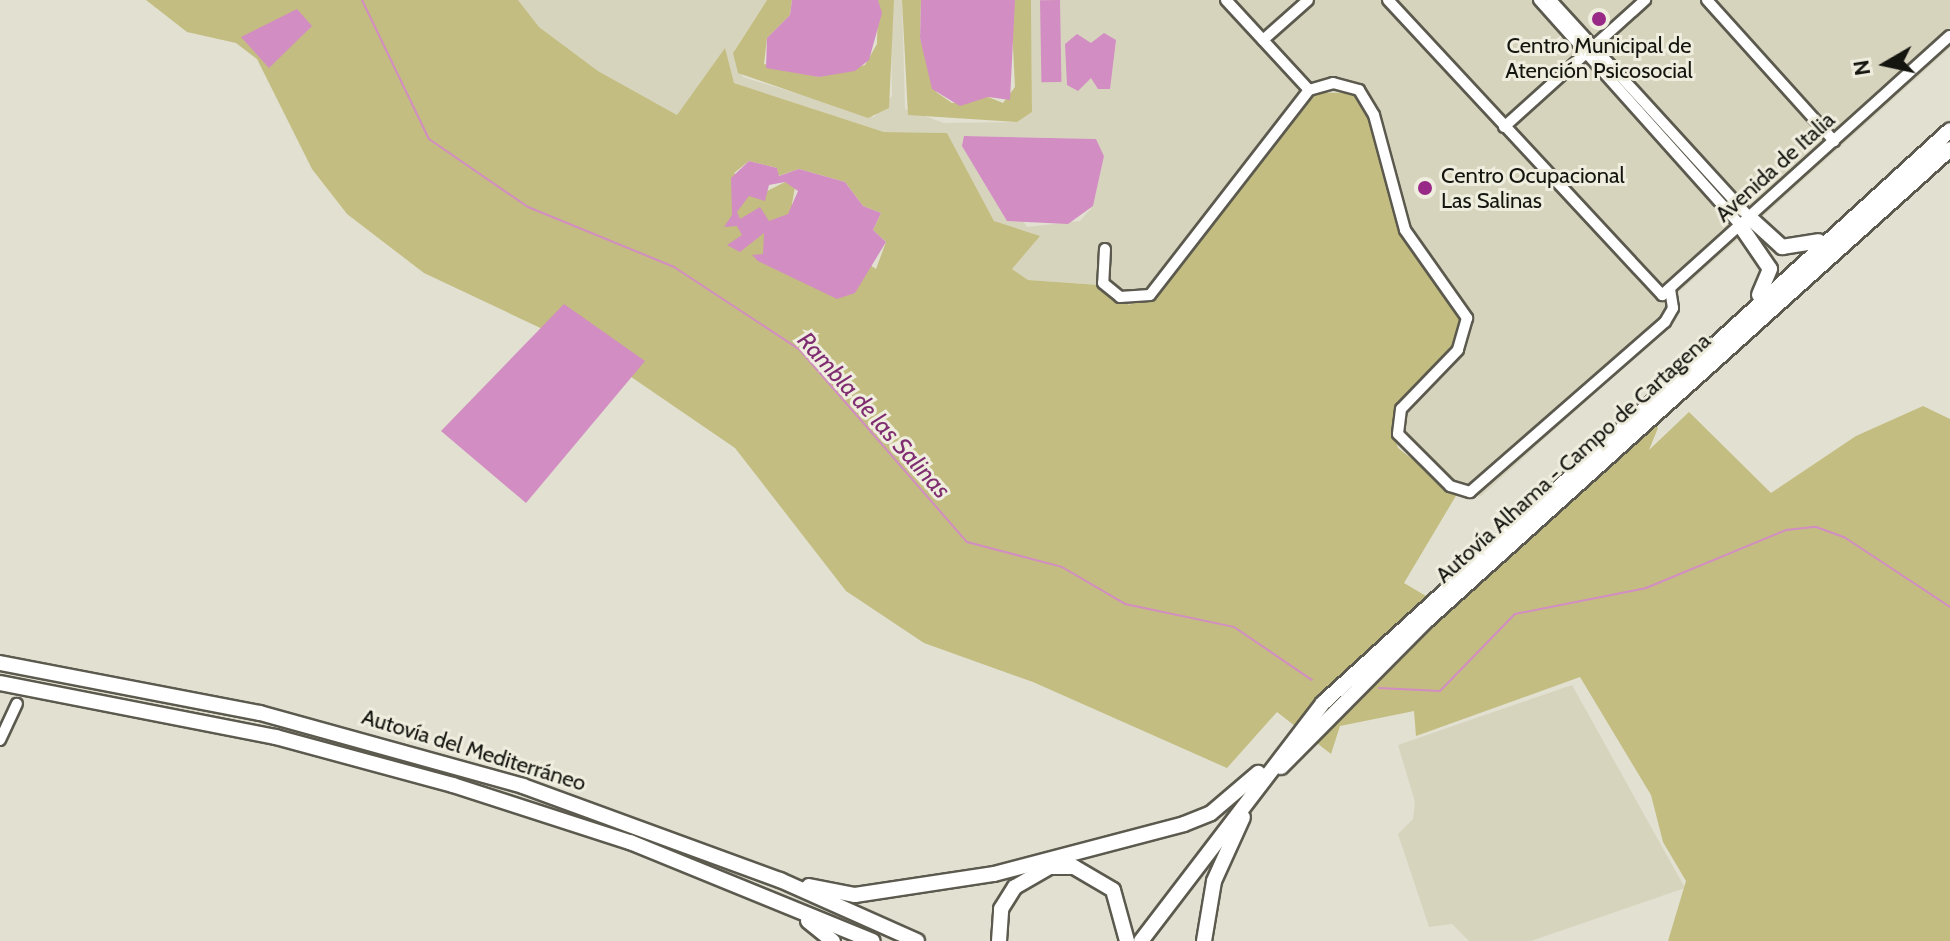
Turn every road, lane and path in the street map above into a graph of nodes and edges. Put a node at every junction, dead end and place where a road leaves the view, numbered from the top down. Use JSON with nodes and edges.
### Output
{"nodes":[{"id":1,"x":1226,"y":0,"type":"edge"},
{"id":2,"x":1308,"y":0,"type":"edge"},
{"id":3,"x":1388,"y":0,"type":"edge"},
{"id":4,"x":1539,"y":0,"type":"edge"},
{"id":5,"x":1551,"y":0,"type":"edge"},
{"id":6,"x":1645,"y":0,"type":"edge"},
{"id":7,"x":1707,"y":0,"type":"edge"},
{"id":8,"x":1950,"y":36,"type":"edge"},
{"id":9,"x":1263,"y":40,"type":"junction"},
{"id":10,"x":1590,"y":50,"type":"junction"},
{"id":11,"x":1309,"y":90,"type":"junction"},
{"id":12,"x":1504,"y":127,"type":"junction"},
{"id":13,"x":1950,"y":130,"type":"edge"},
{"id":14,"x":1834,"y":141,"type":"junction"},
{"id":15,"x":1950,"y":149,"type":"edge"},
{"id":16,"x":1908,"y":168,"type":"junction"},
{"id":17,"x":1745,"y":221,"type":"junction"},
{"id":18,"x":1105,"y":249,"type":"dead end"},
{"id":19,"x":1666,"y":292,"type":"junction"},
{"id":20,"x":1741,"y":318,"type":"junction"},
{"id":21,"x":0,"y":663,"type":"edge"},
{"id":22,"x":0,"y":683,"type":"edge"},
{"id":23,"x":17,"y":704,"type":"dead end"},
{"id":24,"x":1291,"y":738,"type":"junction"},
{"id":25,"x":0,"y":740,"type":"edge"},
{"id":26,"x":1243,"y":817,"type":"junction"},
{"id":27,"x":559,"y":820,"type":"junction"},
{"id":28,"x":780,"y":880,"type":"junction"},
{"id":29,"x":808,"y":921,"type":"junction"},
{"id":30,"x":833,"y":941,"type":"edge"},
{"id":31,"x":853,"y":941,"type":"edge"},
{"id":32,"x":873,"y":941,"type":"edge"},
{"id":33,"x":917,"y":941,"type":"edge"},
{"id":34,"x":999,"y":941,"type":"edge"},
{"id":35,"x":1127,"y":941,"type":"edge"},
{"id":36,"x":1141,"y":941,"type":"edge"},
{"id":37,"x":1152,"y":941,"type":"edge"},
{"id":38,"x":1204,"y":941,"type":"edge"}],
"edges":[{"from":1,"to":9,"type":"street"},
{"from":2,"to":9,"type":"street"},
{"from":3,"to":12,"type":"street"},
{"from":4,"to":10,"type":"street"},
{"from":5,"to":10,"type":"street"},
{"from":6,"to":10,"type":"street"},
{"from":7,"to":14,"type":"street"},
{"from":8,"to":14,"type":"street","name":"Avenida de Italia"},
{"from":9,"to":11,"type":"street"},
{"from":10,"to":12,"type":"street"},
{"from":10,"to":17,"type":"street"},
{"from":11,"to":18,"type":"street"},
{"from":11,"to":19,"type":"street"},
{"from":12,"to":19,"type":"street"},
{"from":13,"to":16,"type":"highway","name":"Autovía Alhama - Campo de Cartagena"},
{"from":14,"to":17,"type":"street","name":"Avenida de Italia"},
{"from":15,"to":26,"type":"highway","name":"Autovía Alhama - Campo de Cartagena"},
{"from":16,"to":17,"type":"highway"},
{"from":16,"to":20,"type":"highway","name":"Autovía Alhama - Campo de Cartagena"},
{"from":17,"to":19,"type":"street","name":"Avenida de Italia"},
{"from":17,"to":20,"type":"highway"},
{"from":20,"to":24,"type":"highway","name":"Autovía Alhama - Campo de Cartagena"},
{"from":21,"to":28,"type":"highway","name":"Autovía del Mediterráneo"},
{"from":22,"to":27,"type":"highway","name":"Autovía del Mediterráneo"},
{"from":23,"to":25,"type":"street"},
{"from":24,"to":28,"type":"highway"},
{"from":24,"to":36,"type":"highway"},
{"from":26,"to":37,"type":"highway"},
{"from":26,"to":38,"type":"highway"},
{"from":27,"to":29,"type":"highway"},
{"from":27,"to":32,"type":"highway","name":"Autovía del Mediterráneo"},
{"from":28,"to":33,"type":"highway","name":"Autovía del Mediterráneo"},
{"from":29,"to":30,"type":"highway"},
{"from":29,"to":31,"type":"highway"},
{"from":34,"to":35,"type":"highway"}]}
